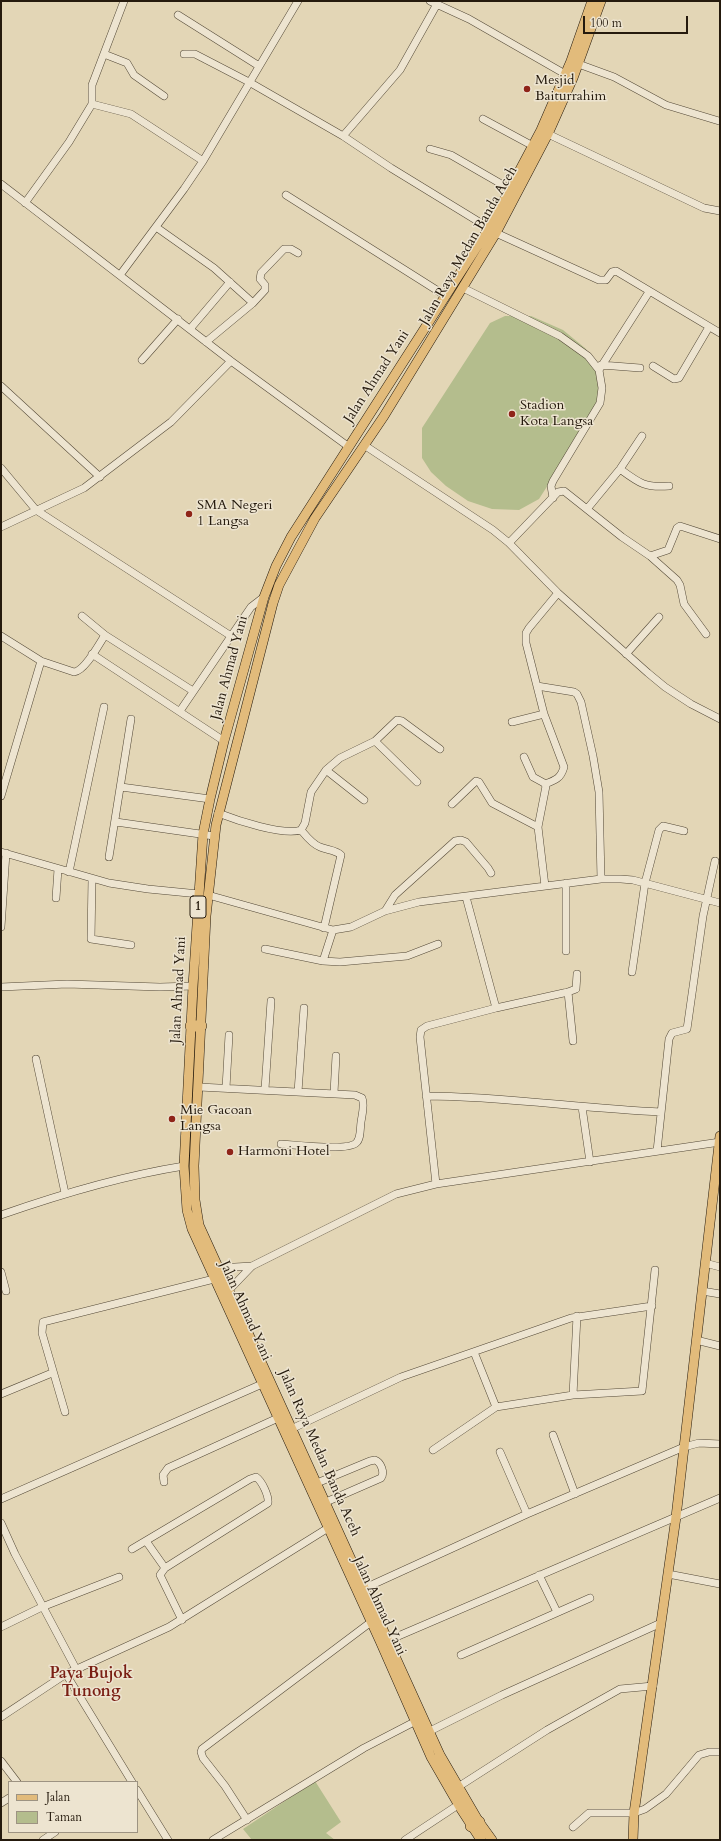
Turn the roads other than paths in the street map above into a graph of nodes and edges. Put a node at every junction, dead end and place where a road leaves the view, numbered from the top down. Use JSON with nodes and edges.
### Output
{"nodes":[{"id":1,"x":124,"y":1,"type":"edge"},
{"id":2,"x":298,"y":1,"type":"edge"},
{"id":3,"x":592,"y":1,"type":"edge"},
{"id":4,"x":601,"y":1,"type":"edge"},
{"id":5,"x":434,"y":3,"type":"edge"},
{"id":6,"x":178,"y":15,"type":"dead end"},
{"id":7,"x":104,"y":54,"type":"junction"},
{"id":8,"x":184,"y":54,"type":"dead end"},
{"id":9,"x":575,"y":63,"type":"junction"},
{"id":10,"x":259,"y":66,"type":"junction"},
{"id":11,"x":566,"y":74,"type":"junction"},
{"id":12,"x":249,"y":82,"type":"junction"},
{"id":13,"x":164,"y":96,"type":"dead end"},
{"id":14,"x":92,"y":104,"type":"junction"},
{"id":15,"x":483,"y":119,"type":"dead end"},
{"id":16,"x":719,"y":121,"type":"dead end"},
{"id":17,"x":548,"y":134,"type":"junction"},
{"id":18,"x":343,"y":136,"type":"junction"},
{"id":19,"x":533,"y":146,"type":"junction"},
{"id":20,"x":430,"y":149,"type":"dead end"},
{"id":21,"x":203,"y":161,"type":"junction"},
{"id":22,"x":1,"y":184,"type":"edge"},
{"id":23,"x":510,"y":189,"type":"junction"},
{"id":24,"x":286,"y":195,"type":"dead end"},
{"id":25,"x":25,"y":203,"type":"junction"},
{"id":26,"x":720,"y":211,"type":"edge"},
{"id":27,"x":156,"y":227,"type":"junction"},
{"id":28,"x":492,"y":230,"type":"junction"},
{"id":29,"x":298,"y":253,"type":"dead end"},
{"id":30,"x":120,"y":275,"type":"junction"},
{"id":31,"x":230,"y":282,"type":"junction"},
{"id":32,"x":463,"y":288,"type":"junction"},
{"id":33,"x":649,"y":292,"type":"junction"},
{"id":34,"x":446,"y":296,"type":"junction"},
{"id":35,"x":253,"y":303,"type":"junction"},
{"id":36,"x":178,"y":319,"type":"junction"},
{"id":37,"x":709,"y":327,"type":"junction"},
{"id":38,"x":190,"y":329,"type":"junction"},
{"id":39,"x":720,"y":334,"type":"edge"},
{"id":40,"x":206,"y":342,"type":"junction"},
{"id":41,"x":142,"y":360,"type":"dead end"},
{"id":42,"x":231,"y":361,"type":"junction"},
{"id":43,"x":653,"y":366,"type":"dead end"},
{"id":44,"x":600,"y":368,"type":"junction"},
{"id":45,"x":640,"y":368,"type":"dead end"},
{"id":46,"x":1,"y":386,"type":"edge"},
{"id":47,"x":642,"y":436,"type":"dead end"},
{"id":48,"x":364,"y":445,"type":"junction"},
{"id":49,"x":349,"y":447,"type":"junction"},
{"id":50,"x":1,"y":468,"type":"edge"},
{"id":51,"x":620,"y":469,"type":"junction"},
{"id":52,"x":100,"y":477,"type":"junction"},
{"id":53,"x":669,"y":486,"type":"dead end"},
{"id":54,"x":553,"y":498,"type":"junction"},
{"id":55,"x":587,"y":509,"type":"junction"},
{"id":56,"x":36,"y":510,"type":"junction"},
{"id":57,"x":1,"y":527,"type":"edge"},
{"id":58,"x":720,"y":539,"type":"edge"},
{"id":59,"x":509,"y":543,"type":"junction"},
{"id":60,"x":650,"y":556,"type":"junction"},
{"id":61,"x":558,"y":593,"type":"junction"},
{"id":62,"x":264,"y":597,"type":"junction"},
{"id":63,"x":82,"y":616,"type":"dead end"},
{"id":64,"x":659,"y":617,"type":"dead end"},
{"id":65,"x":105,"y":634,"type":"junction"},
{"id":66,"x":706,"y":634,"type":"dead end"},
{"id":67,"x":1,"y":636,"type":"edge"},
{"id":68,"x":231,"y":636,"type":"junction"},
{"id":69,"x":92,"y":654,"type":"junction"},
{"id":70,"x":626,"y":654,"type":"junction"},
{"id":71,"x":41,"y":661,"type":"junction"},
{"id":72,"x":537,"y":686,"type":"junction"},
{"id":73,"x":193,"y":691,"type":"junction"},
{"id":74,"x":104,"y":707,"type":"dead end"},
{"id":75,"x":180,"y":711,"type":"junction"},
{"id":76,"x":544,"y":714,"type":"junction"},
{"id":77,"x":131,"y":719,"type":"dead end"},
{"id":78,"x":720,"y":719,"type":"edge"},
{"id":79,"x":512,"y":722,"type":"dead end"},
{"id":80,"x":224,"y":741,"type":"junction"},
{"id":81,"x":375,"y":741,"type":"junction"},
{"id":82,"x":440,"y":749,"type":"dead end"},
{"id":83,"x":524,"y":756,"type":"dead end"},
{"id":84,"x":326,"y":770,"type":"junction"},
{"id":85,"x":417,"y":782,"type":"dead end"},
{"id":86,"x":545,"y":784,"type":"junction"},
{"id":87,"x":121,"y":787,"type":"junction"},
{"id":88,"x":1,"y":796,"type":"edge"},
{"id":89,"x":210,"y":799,"type":"junction"},
{"id":90,"x":364,"y":800,"type":"dead end"},
{"id":91,"x":452,"y":804,"type":"dead end"},
{"id":92,"x":218,"y":813,"type":"junction"},
{"id":93,"x":116,"y":822,"type":"junction"},
{"id":94,"x":538,"y":827,"type":"junction"},
{"id":95,"x":301,"y":830,"type":"junction"},
{"id":96,"x":684,"y":830,"type":"dead end"},
{"id":97,"x":203,"y":834,"type":"junction"},
{"id":98,"x":214,"y":836,"type":"junction"},
{"id":99,"x":3,"y":853,"type":"edge"},
{"id":100,"x":110,"y":857,"type":"dead end"},
{"id":101,"x":715,"y":861,"type":"dead end"},
{"id":102,"x":58,"y":869,"type":"junction"},
{"id":103,"x":69,"y":872,"type":"junction"},
{"id":104,"x":491,"y":873,"type":"dead end"},
{"id":105,"x":92,"y":879,"type":"junction"},
{"id":106,"x":601,"y":879,"type":"junction"},
{"id":107,"x":645,"y":883,"type":"junction"},
{"id":108,"x":566,"y":884,"type":"junction"},
{"id":109,"x":545,"y":886,"type":"junction"},
{"id":110,"x":203,"y":894,"type":"junction"},
{"id":111,"x":466,"y":897,"type":"junction"},
{"id":112,"x":56,"y":898,"type":"dead end"},
{"id":113,"x":706,"y":900,"type":"junction"},
{"id":114,"x":720,"y":903,"type":"edge"},
{"id":115,"x":385,"y":911,"type":"junction"},
{"id":116,"x":1,"y":927,"type":"edge"},
{"id":117,"x":324,"y":928,"type":"junction"},
{"id":118,"x":333,"y":930,"type":"junction"},
{"id":119,"x":438,"y":944,"type":"dead end"},
{"id":120,"x":131,"y":945,"type":"dead end"},
{"id":121,"x":265,"y":949,"type":"dead end"},
{"id":122,"x":566,"y":951,"type":"dead end"},
{"id":123,"x":323,"y":961,"type":"junction"},
{"id":124,"x":632,"y":972,"type":"dead end"},
{"id":125,"x":577,"y":974,"type":"dead end"},
{"id":126,"x":193,"y":986,"type":"junction"},
{"id":127,"x":1,"y":987,"type":"edge"},
{"id":128,"x":568,"y":992,"type":"junction"},
{"id":129,"x":271,"y":1001,"type":"dead end"},
{"id":130,"x":304,"y":1008,"type":"dead end"},
{"id":131,"x":496,"y":1008,"type":"junction"},
{"id":132,"x":196,"y":1026,"type":"junction"},
{"id":133,"x":229,"y":1035,"type":"dead end"},
{"id":134,"x":573,"y":1041,"type":"dead end"},
{"id":135,"x":336,"y":1056,"type":"dead end"},
{"id":136,"x":36,"y":1059,"type":"dead end"},
{"id":137,"x":199,"y":1087,"type":"junction"},
{"id":138,"x":226,"y":1088,"type":"junction"},
{"id":139,"x":265,"y":1090,"type":"junction"},
{"id":140,"x":298,"y":1092,"type":"junction"},
{"id":141,"x":334,"y":1094,"type":"junction"},
{"id":142,"x":426,"y":1096,"type":"junction"},
{"id":143,"x":582,"y":1107,"type":"junction"},
{"id":144,"x":661,"y":1112,"type":"junction"},
{"id":145,"x":720,"y":1140,"type":"edge"},
{"id":146,"x":281,"y":1144,"type":"dead end"},
{"id":147,"x":657,"y":1151,"type":"junction"},
{"id":148,"x":590,"y":1162,"type":"junction"},
{"id":149,"x":184,"y":1166,"type":"junction"},
{"id":150,"x":436,"y":1184,"type":"junction"},
{"id":151,"x":65,"y":1193,"type":"junction"},
{"id":152,"x":716,"y":1201,"type":"edge"},
{"id":153,"x":1,"y":1215,"type":"edge"},
{"id":154,"x":705,"y":1263,"type":"junction"},
{"id":155,"x":252,"y":1266,"type":"junction"},
{"id":156,"x":720,"y":1267,"type":"edge"},
{"id":157,"x":218,"y":1268,"type":"junction"},
{"id":158,"x":656,"y":1270,"type":"dead end"},
{"id":159,"x":1,"y":1272,"type":"edge"},
{"id":160,"x":214,"y":1279,"type":"junction"},
{"id":161,"x":230,"y":1290,"type":"junction"},
{"id":162,"x":6,"y":1291,"type":"dead end"},
{"id":163,"x":702,"y":1291,"type":"junction"},
{"id":164,"x":720,"y":1294,"type":"edge"},
{"id":165,"x":652,"y":1306,"type":"junction"},
{"id":166,"x":577,"y":1316,"type":"junction"},
{"id":167,"x":696,"y":1340,"type":"junction"},
{"id":168,"x":720,"y":1346,"type":"edge"},
{"id":169,"x":474,"y":1352,"type":"junction"},
{"id":170,"x":52,"y":1373,"type":"junction"},
{"id":171,"x":262,"y":1384,"type":"junction"},
{"id":172,"x":1,"y":1394,"type":"edge"},
{"id":173,"x":573,"y":1396,"type":"junction"},
{"id":174,"x":496,"y":1407,"type":"junction"},
{"id":175,"x":65,"y":1412,"type":"dead end"},
{"id":176,"x":278,"y":1418,"type":"junction"},
{"id":177,"x":288,"y":1430,"type":"junction"},
{"id":178,"x":553,"y":1435,"type":"dead end"},
{"id":179,"x":720,"y":1444,"type":"edge"},
{"id":180,"x":684,"y":1447,"type":"junction"},
{"id":181,"x":434,"y":1450,"type":"dead end"},
{"id":182,"x":500,"y":1452,"type":"dead end"},
{"id":183,"x":164,"y":1482,"type":"dead end"},
{"id":184,"x":317,"y":1483,"type":"junction"},
{"id":185,"x":575,"y":1494,"type":"junction"},
{"id":186,"x":720,"y":1498,"type":"edge"},
{"id":187,"x":1,"y":1499,"type":"edge"},
{"id":188,"x":326,"y":1502,"type":"junction"},
{"id":189,"x":527,"y":1514,"type":"junction"},
{"id":190,"x":676,"y":1517,"type":"junction"},
{"id":191,"x":1,"y":1523,"type":"edge"},
{"id":192,"x":328,"y":1528,"type":"junction"},
{"id":193,"x":146,"y":1541,"type":"junction"},
{"id":194,"x":132,"y":1549,"type":"dead end"},
{"id":195,"x":165,"y":1568,"type":"junction"},
{"id":196,"x":668,"y":1574,"type":"junction"},
{"id":197,"x":539,"y":1575,"type":"junction"},
{"id":198,"x":119,"y":1577,"type":"dead end"},
{"id":199,"x":720,"y":1584,"type":"edge"},
{"id":200,"x":365,"y":1588,"type":"junction"},
{"id":201,"x":590,"y":1598,"type":"dead end"},
{"id":202,"x":42,"y":1607,"type":"junction"},
{"id":203,"x":557,"y":1612,"type":"junction"},
{"id":204,"x":182,"y":1620,"type":"junction"},
{"id":205,"x":371,"y":1622,"type":"junction"},
{"id":206,"x":661,"y":1623,"type":"junction"},
{"id":207,"x":1,"y":1627,"type":"edge"},
{"id":208,"x":389,"y":1640,"type":"junction"},
{"id":209,"x":461,"y":1655,"type":"dead end"},
{"id":210,"x":76,"y":1669,"type":"junction"},
{"id":211,"x":66,"y":1674,"type":"junction"},
{"id":212,"x":653,"y":1686,"type":"junction"},
{"id":213,"x":1,"y":1717,"type":"edge"},
{"id":214,"x":416,"y":1721,"type":"junction"},
{"id":215,"x":430,"y":1731,"type":"junction"},
{"id":216,"x":720,"y":1752,"type":"edge"},
{"id":217,"x":1,"y":1760,"type":"edge"},
{"id":218,"x":16,"y":1781,"type":"edge"},
{"id":219,"x":131,"y":1781,"type":"edge"},
{"id":220,"x":458,"y":1787,"type":"junction"},
{"id":221,"x":138,"y":1792,"type":"edge"},
{"id":222,"x":458,"y":1805,"type":"junction"},
{"id":223,"x":634,"y":1813,"type":"junction"},
{"id":224,"x":248,"y":1820,"type":"junction"},
{"id":225,"x":475,"y":1824,"type":"junction"},
{"id":226,"x":573,"y":1827,"type":"dead end"},
{"id":227,"x":54,"y":1833,"type":"edge"},
{"id":228,"x":43,"y":1840,"type":"edge"},
{"id":229,"x":168,"y":1840,"type":"edge"},
{"id":230,"x":213,"y":1840,"type":"edge"},
{"id":231,"x":405,"y":1840,"type":"edge"},
{"id":232,"x":481,"y":1840,"type":"edge"},
{"id":233,"x":492,"y":1840,"type":"edge"},
{"id":234,"x":633,"y":1840,"type":"edge"}],
"edges":[{"from":1,"to":7,"type":"street"},
{"from":2,"to":10,"type":"street"},
{"from":3,"to":9,"type":"main road","name":"Jalan Ahmad Yani","number":"1"},
{"from":4,"to":9,"type":"main road","name":"Jalan Raya Medan Banda Aceh","number":"1"},
{"from":5,"to":11,"type":"street"},
{"from":5,"to":18,"type":"street"},
{"from":6,"to":10,"type":"street"},
{"from":7,"to":13,"type":"street"},
{"from":7,"to":14,"type":"street"},
{"from":8,"to":12,"type":"street"},
{"from":9,"to":11,"type":"main road","name":"Jalan Ahmad Yani","number":"1"},
{"from":9,"to":16,"type":"street"},
{"from":9,"to":17,"type":"main road","name":"Jalan Raya Medan Banda Aceh","number":"1"},
{"from":10,"to":12,"type":"street"},
{"from":11,"to":19,"type":"main road","name":"Jalan Ahmad Yani","number":"1"},
{"from":12,"to":18,"type":"street"},
{"from":12,"to":21,"type":"street"},
{"from":14,"to":21,"type":"street"},
{"from":14,"to":25,"type":"street"},
{"from":15,"to":19,"type":"street"},
{"from":17,"to":26,"type":"street"},
{"from":17,"to":28,"type":"main road","name":"Jalan Raya Medan Banda Aceh","number":"1"},
{"from":18,"to":28,"type":"street"},
{"from":19,"to":23,"type":"main road","name":"Jalan Ahmad Yani","number":"1"},
{"from":20,"to":23,"type":"street"},
{"from":21,"to":27,"type":"street"},
{"from":22,"to":25,"type":"street"},
{"from":23,"to":28,"type":"main road","name":"Jalan Ahmad Yani","number":"1"},
{"from":24,"to":34,"type":"street"},
{"from":25,"to":30,"type":"street"},
{"from":27,"to":30,"type":"street"},
{"from":27,"to":31,"type":"street"},
{"from":28,"to":32,"type":"main road","name":"Jalan Raya Medan Banda Aceh","number":"1"},
{"from":28,"to":33,"type":"street"},
{"from":28,"to":34,"type":"main road","name":"Jalan Ahmad Yani","number":"1"},
{"from":29,"to":35,"type":"street"},
{"from":30,"to":36,"type":"street"},
{"from":31,"to":35,"type":"street"},
{"from":31,"to":38,"type":"street"},
{"from":32,"to":44,"type":"street"},
{"from":32,"to":48,"type":"main road","name":"Jalan Raya Medan Banda Aceh","number":"1"},
{"from":33,"to":37,"type":"street"},
{"from":33,"to":44,"type":"street"},
{"from":34,"to":49,"type":"main road","name":"Jalan Ahmad Yani","number":"1"},
{"from":35,"to":40,"type":"street"},
{"from":36,"to":38,"type":"street"},
{"from":36,"to":41,"type":"street"},
{"from":37,"to":39,"type":"street"},
{"from":37,"to":43,"type":"street"},
{"from":38,"to":40,"type":"street"},
{"from":40,"to":42,"type":"street"},
{"from":42,"to":49,"type":"street"},
{"from":42,"to":52,"type":"street"},
{"from":44,"to":45,"type":"street"},
{"from":44,"to":54,"type":"street"},
{"from":46,"to":52,"type":"street"},
{"from":47,"to":51,"type":"street"},
{"from":48,"to":59,"type":"street"},
{"from":48,"to":92,"type":"main road","name":"Jalan Raya Medan Banda Aceh","number":"1"},
{"from":49,"to":62,"type":"main road","name":"Jalan Ahmad Yani","number":"1"},
{"from":50,"to":56,"type":"street"},
{"from":51,"to":53,"type":"street"},
{"from":51,"to":55,"type":"street"},
{"from":52,"to":56,"type":"street"},
{"from":54,"to":55,"type":"street"},
{"from":54,"to":59,"type":"street"},
{"from":55,"to":60,"type":"street"},
{"from":56,"to":57,"type":"street"},
{"from":56,"to":68,"type":"street"},
{"from":58,"to":60,"type":"street"},
{"from":59,"to":61,"type":"street"},
{"from":60,"to":66,"type":"street"},
{"from":61,"to":70,"type":"street"},
{"from":61,"to":72,"type":"street"},
{"from":62,"to":68,"type":"street"},
{"from":62,"to":80,"type":"main road","name":"Jalan Ahmad Yani","number":"1"},
{"from":63,"to":65,"type":"street"},
{"from":64,"to":70,"type":"street"},
{"from":65,"to":69,"type":"street"},
{"from":65,"to":73,"type":"street"},
{"from":67,"to":71,"type":"street"},
{"from":68,"to":73,"type":"street"},
{"from":69,"to":71,"type":"street"},
{"from":69,"to":75,"type":"street"},
{"from":70,"to":78,"type":"street"},
{"from":71,"to":88,"type":"street"},
{"from":72,"to":76,"type":"street"},
{"from":72,"to":106,"type":"street"},
{"from":73,"to":75,"type":"street"},
{"from":74,"to":103,"type":"street"},
{"from":75,"to":80,"type":"street"},
{"from":76,"to":79,"type":"street"},
{"from":76,"to":86,"type":"street"},
{"from":77,"to":87,"type":"street"},
{"from":80,"to":89,"type":"main road","name":"Jalan Ahmad Yani","number":"1"},
{"from":81,"to":82,"type":"street"},
{"from":81,"to":84,"type":"street"},
{"from":81,"to":85,"type":"street"},
{"from":83,"to":86,"type":"street"},
{"from":84,"to":90,"type":"street"},
{"from":84,"to":95,"type":"street"},
{"from":86,"to":94,"type":"street"},
{"from":87,"to":89,"type":"street"},
{"from":87,"to":93,"type":"street"},
{"from":89,"to":97,"type":"main road","name":"Jalan Ahmad Yani","number":"1"},
{"from":91,"to":94,"type":"street"},
{"from":92,"to":95,"type":"street"},
{"from":92,"to":98,"type":"main road","name":"Jalan Raya Medan Banda Aceh","number":"1"},
{"from":93,"to":97,"type":"street"},
{"from":93,"to":100,"type":"street"},
{"from":94,"to":109,"type":"street"},
{"from":95,"to":117,"type":"street"},
{"from":96,"to":107,"type":"street"},
{"from":97,"to":98,"type":"street"},
{"from":97,"to":110,"type":"main road","name":"Jalan Ahmad Yani","number":"1"},
{"from":98,"to":110,"type":"main road","name":"Jalan Raya Medan Banda Aceh","number":"1"},
{"from":99,"to":102,"type":"street"},
{"from":99,"to":116,"type":"street"},
{"from":101,"to":113,"type":"street"},
{"from":102,"to":103,"type":"street"},
{"from":102,"to":112,"type":"street"},
{"from":103,"to":105,"type":"street"},
{"from":104,"to":115,"type":"street"},
{"from":105,"to":110,"type":"street"},
{"from":105,"to":120,"type":"street"},
{"from":106,"to":107,"type":"street"},
{"from":106,"to":108,"type":"street"},
{"from":107,"to":113,"type":"street"},
{"from":107,"to":124,"type":"street"},
{"from":108,"to":109,"type":"street"},
{"from":108,"to":122,"type":"street"},
{"from":109,"to":111,"type":"street"},
{"from":110,"to":117,"type":"street"},
{"from":110,"to":126,"type":"main road","name":"Jalan Ahmad Yani","number":"1"},
{"from":110,"to":132,"type":"main road","name":"Jalan Raya Medan Banda Aceh","number":"1"},
{"from":111,"to":115,"type":"street"},
{"from":111,"to":131,"type":"street"},
{"from":113,"to":114,"type":"street"},
{"from":113,"to":144,"type":"street"},
{"from":115,"to":118,"type":"street"},
{"from":117,"to":118,"type":"street"},
{"from":118,"to":123,"type":"street"},
{"from":119,"to":123,"type":"street"},
{"from":121,"to":123,"type":"street"},
{"from":125,"to":128,"type":"street"},
{"from":126,"to":127,"type":"street"},
{"from":126,"to":132,"type":"main road","name":"Jalan Ahmad Yani","number":"1"},
{"from":128,"to":131,"type":"street"},
{"from":128,"to":134,"type":"street"},
{"from":129,"to":139,"type":"street"},
{"from":130,"to":140,"type":"street"},
{"from":131,"to":142,"type":"street"},
{"from":132,"to":137,"type":"main road","name":"Jalan Raya Medan Banda Aceh","number":"1"},
{"from":132,"to":149,"type":"main road","name":"Jalan Ahmad Yani","number":"1"},
{"from":133,"to":138,"type":"street"},
{"from":135,"to":141,"type":"street"},
{"from":136,"to":151,"type":"street"},
{"from":137,"to":138,"type":"street"},
{"from":137,"to":157,"type":"main road","name":"Jalan Raya Medan Banda Aceh","number":"1"},
{"from":138,"to":139,"type":"street"},
{"from":139,"to":140,"type":"street"},
{"from":140,"to":141,"type":"street"},
{"from":141,"to":146,"type":"street"},
{"from":142,"to":143,"type":"street"},
{"from":142,"to":150,"type":"street"},
{"from":143,"to":144,"type":"street"},
{"from":143,"to":148,"type":"street"},
{"from":144,"to":147,"type":"street"},
{"from":145,"to":147,"type":"street"},
{"from":145,"to":152,"type":"main road"},
{"from":147,"to":148,"type":"street"},
{"from":148,"to":150,"type":"street"},
{"from":149,"to":151,"type":"street"},
{"from":149,"to":160,"type":"main road","name":"Jalan Ahmad Yani","number":"1"},
{"from":150,"to":155,"type":"street"},
{"from":151,"to":153,"type":"street"},
{"from":152,"to":154,"type":"main road"},
{"from":154,"to":156,"type":"street"},
{"from":154,"to":163,"type":"main road"},
{"from":155,"to":157,"type":"street"},
{"from":155,"to":161,"type":"street"},
{"from":157,"to":161,"type":"main road","name":"Jalan Raya Medan Banda Aceh","number":"1"},
{"from":158,"to":165,"type":"street"},
{"from":159,"to":162,"type":"street"},
{"from":160,"to":170,"type":"street"},
{"from":160,"to":171,"type":"main road","name":"Jalan Ahmad Yani","number":"1"},
{"from":161,"to":177,"type":"main road","name":"Jalan Raya Medan Banda Aceh","number":"1"},
{"from":163,"to":164,"type":"street"},
{"from":163,"to":167,"type":"main road"},
{"from":165,"to":166,"type":"street"},
{"from":165,"to":173,"type":"street"},
{"from":166,"to":169,"type":"street"},
{"from":166,"to":173,"type":"street"},
{"from":167,"to":168,"type":"street"},
{"from":167,"to":180,"type":"main road"},
{"from":169,"to":174,"type":"street"},
{"from":169,"to":177,"type":"street"},
{"from":170,"to":172,"type":"street"},
{"from":170,"to":175,"type":"street"},
{"from":171,"to":176,"type":"main road","name":"Jalan Ahmad Yani","number":"1"},
{"from":171,"to":187,"type":"street"},
{"from":173,"to":174,"type":"street"},
{"from":174,"to":181,"type":"street"},
{"from":176,"to":177,"type":"main road","name":"Jalan Ahmad Yani","number":"1"},
{"from":176,"to":183,"type":"street"},
{"from":177,"to":184,"type":"main road","name":"Jalan Raya Medan Banda Aceh","number":"1"},
{"from":177,"to":192,"type":"main road","name":"Jalan Ahmad Yani","number":"1"},
{"from":178,"to":185,"type":"street"},
{"from":179,"to":180,"type":"street"},
{"from":180,"to":185,"type":"street"},
{"from":180,"to":190,"type":"main road"},
{"from":182,"to":189,"type":"street"},
{"from":184,"to":188,"type":"main road","name":"Jalan Raya Medan Banda Aceh","number":"1"},
{"from":184,"to":188,"type":"street"},
{"from":185,"to":189,"type":"street"},
{"from":186,"to":190,"type":"street"},
{"from":188,"to":200,"type":"main road","name":"Jalan Raya Medan Banda Aceh","number":"1"},
{"from":189,"to":200,"type":"street"},
{"from":190,"to":196,"type":"main road"},
{"from":190,"to":197,"type":"street"},
{"from":191,"to":202,"type":"street"},
{"from":192,"to":204,"type":"street"},
{"from":192,"to":205,"type":"main road","name":"Jalan Ahmad Yani","number":"1"},
{"from":193,"to":194,"type":"street"},
{"from":193,"to":195,"type":"street"},
{"from":193,"to":195,"type":"street"},
{"from":195,"to":204,"type":"street"},
{"from":196,"to":199,"type":"street"},
{"from":196,"to":206,"type":"main road"},
{"from":197,"to":203,"type":"street"},
{"from":197,"to":208,"type":"street"},
{"from":198,"to":202,"type":"street"},
{"from":200,"to":208,"type":"main road","name":"Jalan Raya Medan Banda Aceh","number":"1"},
{"from":201,"to":203,"type":"street"},
{"from":202,"to":207,"type":"street"},
{"from":202,"to":210,"type":"street"},
{"from":203,"to":209,"type":"street"},
{"from":204,"to":210,"type":"street"},
{"from":205,"to":214,"type":"main road","name":"Jalan Ahmad Yani","number":"1"},
{"from":205,"to":224,"type":"street"},
{"from":206,"to":212,"type":"main road"},
{"from":206,"to":215,"type":"street"},
{"from":208,"to":215,"type":"main road","name":"Jalan Raya Medan Banda Aceh","number":"1"},
{"from":210,"to":211,"type":"street"},
{"from":211,"to":213,"type":"street"},
{"from":211,"to":219,"type":"street"},
{"from":212,"to":220,"type":"street"},
{"from":212,"to":223,"type":"main road"},
{"from":214,"to":222,"type":"main road","name":"Jalan Ahmad Yani","number":"1"},
{"from":214,"to":224,"type":"street"},
{"from":215,"to":220,"type":"main road","name":"Jalan Raya Medan Banda Aceh","number":"1"},
{"from":216,"to":223,"type":"street"},
{"from":217,"to":218,"type":"street"},
{"from":220,"to":225,"type":"main road","name":"Jalan Raya Medan Banda Aceh","number":"1"},
{"from":221,"to":229,"type":"street"},
{"from":222,"to":225,"type":"main road","name":"Jalan Ahmad Yani","number":"1"},
{"from":222,"to":231,"type":"street"},
{"from":223,"to":226,"type":"street"},
{"from":223,"to":234,"type":"main road"},
{"from":224,"to":230,"type":"street"},
{"from":225,"to":232,"type":"main road","name":"Jalan Ahmad Yani","number":"1"},
{"from":225,"to":233,"type":"main road","name":"Jalan Raya Medan Banda Aceh","number":"1"},
{"from":227,"to":228,"type":"street"}]}
